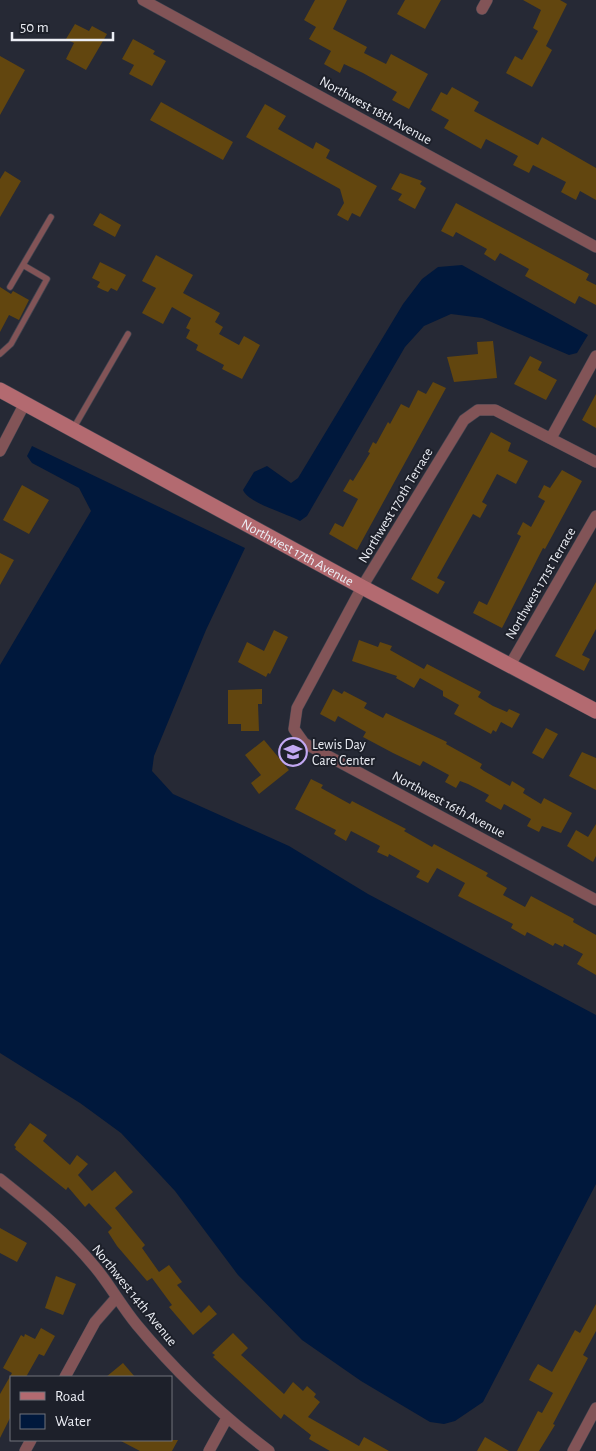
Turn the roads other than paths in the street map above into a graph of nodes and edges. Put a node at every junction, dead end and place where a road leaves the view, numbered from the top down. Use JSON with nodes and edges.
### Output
{"nodes":[{"id":1,"x":142,"y":0,"type":"edge"},
{"id":2,"x":51,"y":217,"type":"dead end"},
{"id":3,"x":596,"y":247,"type":"edge"},
{"id":4,"x":23,"y":265,"type":"junction"},
{"id":5,"x":10,"y":287,"type":"dead end"},
{"id":6,"x":128,"y":334,"type":"dead end"},
{"id":7,"x":0,"y":354,"type":"edge"},
{"id":8,"x":596,"y":356,"type":"edge"},
{"id":9,"x":0,"y":390,"type":"edge"},
{"id":10,"x":25,"y":403,"type":"junction"},
{"id":11,"x":73,"y":429,"type":"junction"},
{"id":12,"x":550,"y":438,"type":"junction"},
{"id":13,"x":0,"y":451,"type":"edge"},
{"id":14,"x":596,"y":462,"type":"edge"},
{"id":15,"x":596,"y":516,"type":"edge"},
{"id":16,"x":362,"y":587,"type":"junction"},
{"id":17,"x":510,"y":664,"type":"junction"},
{"id":18,"x":596,"y":711,"type":"edge"},
{"id":19,"x":294,"y":729,"type":"joint"},
{"id":20,"x":596,"y":900,"type":"edge"},
{"id":21,"x":0,"y":1179,"type":"edge"},
{"id":22,"x":116,"y":1298,"type":"junction"},
{"id":23,"x":66,"y":1376,"type":"edge"},
{"id":24,"x":596,"y":1408,"type":"edge"},
{"id":25,"x":227,"y":1418,"type":"junction"},
{"id":26,"x":209,"y":1451,"type":"edge"},
{"id":27,"x":269,"y":1451,"type":"edge"},
{"id":28,"x":573,"y":1451,"type":"edge"}],
"edges":[{"from":1,"to":3,"type":"street","name":"Northwest 18th Avenue"},
{"from":2,"to":4,"type":"lane"},
{"from":4,"to":5,"type":"lane"},
{"from":4,"to":7,"type":"lane"},
{"from":6,"to":11,"type":"lane"},
{"from":8,"to":12,"type":"street"},
{"from":9,"to":10,"type":"street","name":"Northwest 17th Avenue"},
{"from":10,"to":11,"type":"street","name":"Northwest 17th Avenue"},
{"from":10,"to":13,"type":"street"},
{"from":11,"to":16,"type":"street","name":"Northwest 17th Avenue"},
{"from":12,"to":14,"type":"street"},
{"from":12,"to":16,"type":"street","name":"Northwest 170th Terrace"},
{"from":15,"to":17,"type":"street","name":"Northwest 171st Terrace"},
{"from":16,"to":17,"type":"street","name":"Northwest 17th Avenue"},
{"from":16,"to":19,"type":"street","name":"Northwest 170th Terrace"},
{"from":17,"to":18,"type":"street","name":"Northwest 17th Avenue"},
{"from":19,"to":20,"type":"street","name":"Northwest 16th Avenue"},
{"from":21,"to":22,"type":"street","name":"Northwest 14th Avenue"},
{"from":22,"to":23,"type":"street"},
{"from":22,"to":25,"type":"street","name":"Northwest 14th Avenue"},
{"from":24,"to":28,"type":"street"},
{"from":25,"to":26,"type":"street"},
{"from":25,"to":27,"type":"street","name":"Northwest 14th Avenue"}]}
